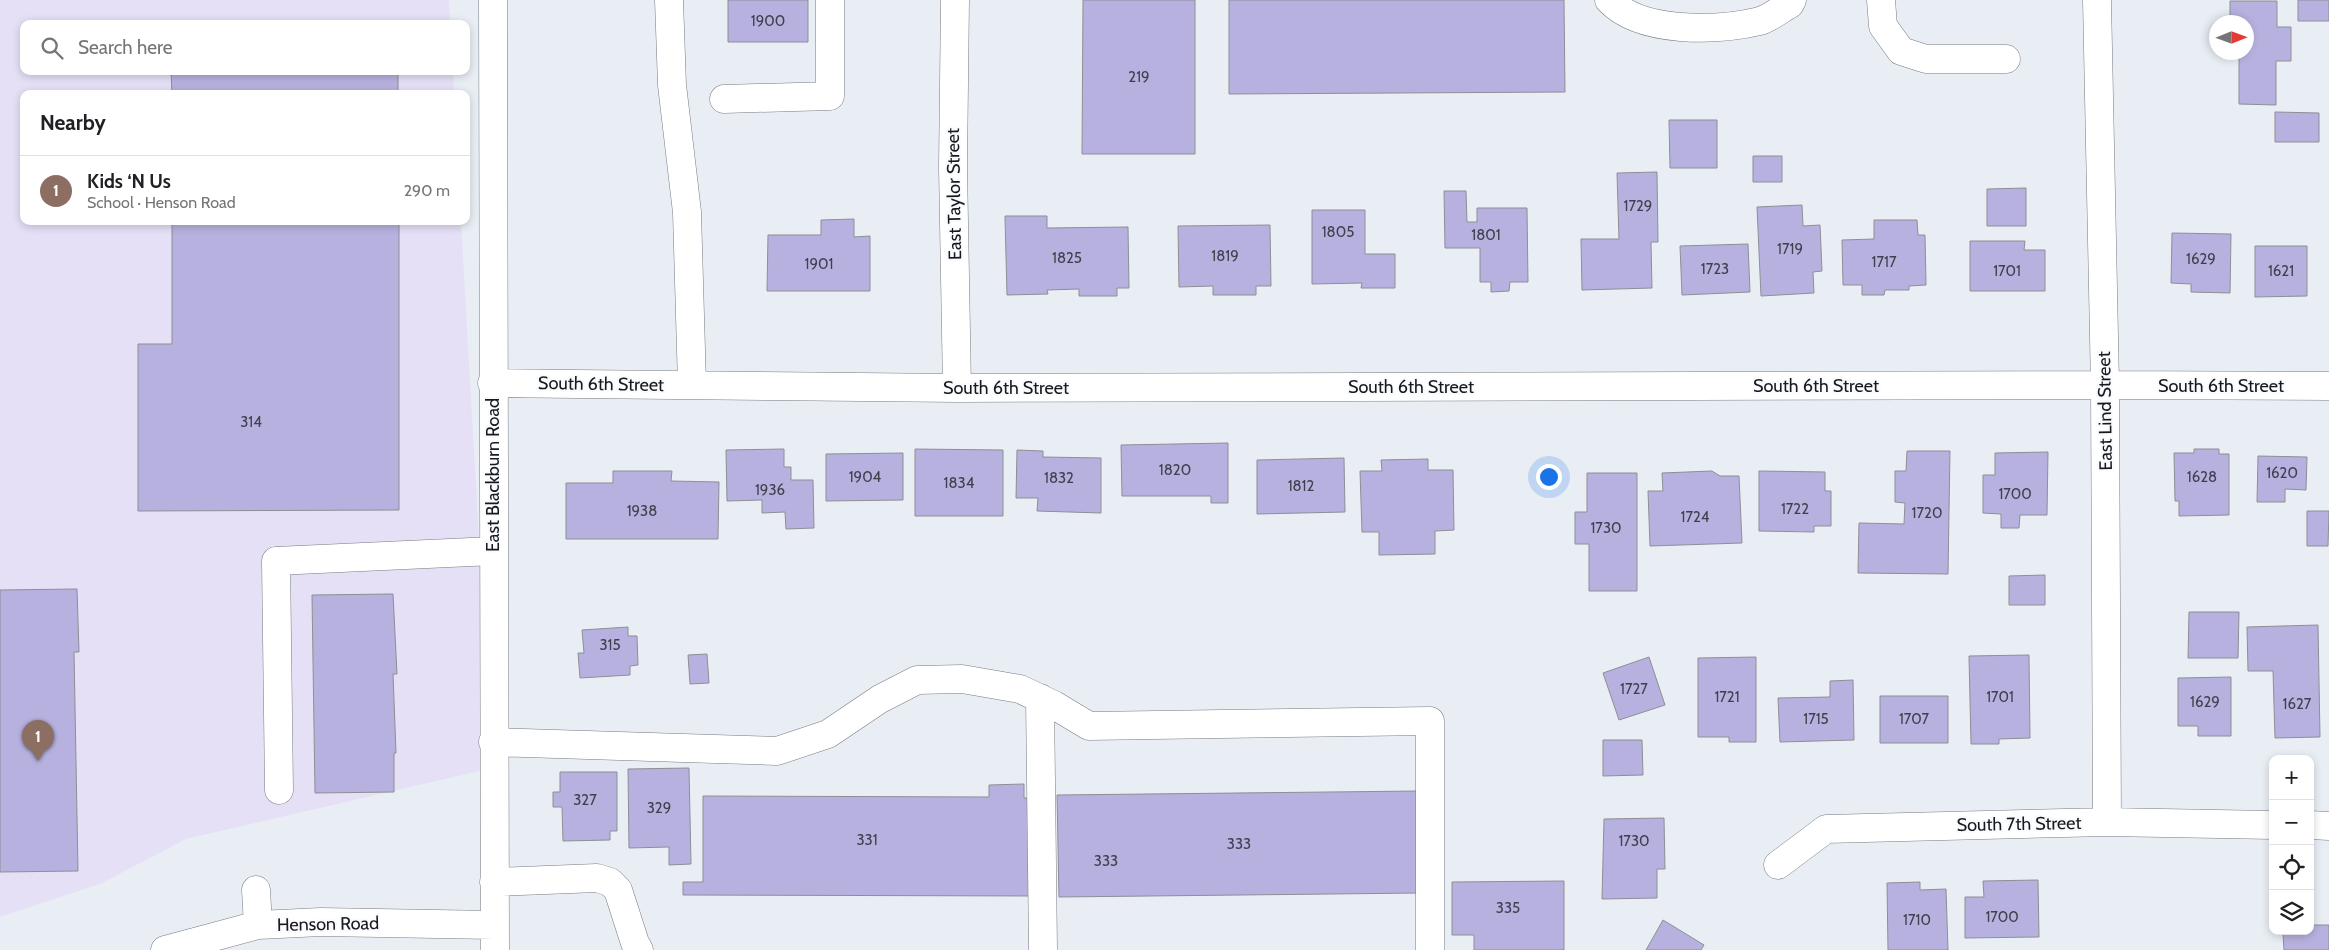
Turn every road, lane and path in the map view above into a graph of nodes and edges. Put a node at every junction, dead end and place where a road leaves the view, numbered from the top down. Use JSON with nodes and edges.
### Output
{"nodes":[{"id":1,"x":493,"y":0,"type":"edge"},
{"id":2,"x":669,"y":0,"type":"edge"},
{"id":3,"x":830,"y":0,"type":"edge"},
{"id":4,"x":954,"y":0,"type":"edge"},
{"id":5,"x":1609,"y":0,"type":"edge"},
{"id":6,"x":1792,"y":0,"type":"edge"},
{"id":7,"x":1881,"y":0,"type":"edge"},
{"id":8,"x":2097,"y":0,"type":"edge"},
{"id":9,"x":2006,"y":59,"type":"dead end"},
{"id":10,"x":724,"y":99,"type":"dead end"},
{"id":11,"x":492,"y":383,"type":"junction"},
{"id":12,"x":692,"y":385,"type":"junction"},
{"id":13,"x":2105,"y":385,"type":"junction"},
{"id":14,"x":2329,"y":386,"type":"edge"},
{"id":15,"x":957,"y":388,"type":"junction"},
{"id":16,"x":493,"y":550,"type":"junction"},
{"id":17,"x":1040,"y":698,"type":"junction"},
{"id":18,"x":493,"y":742,"type":"junction"},
{"id":19,"x":279,"y":790,"type":"dead end"},
{"id":20,"x":2107,"y":822,"type":"junction"},
{"id":21,"x":2269,"y":825,"type":"edge"},
{"id":22,"x":2314,"y":825,"type":"edge"},
{"id":23,"x":2329,"y":826,"type":"edge"},
{"id":24,"x":1778,"y":865,"type":"dead end"},
{"id":25,"x":494,"y":882,"type":"junction"},
{"id":26,"x":256,"y":890,"type":"dead end"},
{"id":27,"x":258,"y":925,"type":"junction"},
{"id":28,"x":494,"y":937,"type":"edge"},
{"id":29,"x":165,"y":950,"type":"edge"},
{"id":30,"x":640,"y":950,"type":"edge"},
{"id":31,"x":1043,"y":950,"type":"edge"},
{"id":32,"x":1430,"y":950,"type":"edge"}],
"edges":[{"from":1,"to":11,"type":"street","name":"East Blackburn Road"},
{"from":2,"to":12,"type":"street"},
{"from":3,"to":10,"type":"street"},
{"from":4,"to":15,"type":"street","name":"East Taylor Street"},
{"from":5,"to":6,"type":"street"},
{"from":7,"to":9,"type":"street"},
{"from":8,"to":13,"type":"street","name":"East Lind Street"},
{"from":11,"to":12,"type":"street","name":"South 6th Street"},
{"from":11,"to":16,"type":"street","name":"East Blackburn Road"},
{"from":12,"to":15,"type":"street","name":"South 6th Street"},
{"from":13,"to":14,"type":"street","name":"South 6th Street"},
{"from":13,"to":15,"type":"street","name":"South 6th Street"},
{"from":13,"to":20,"type":"street","name":"East Lind Street"},
{"from":16,"to":18,"type":"street","name":"East Blackburn Road"},
{"from":16,"to":19,"type":"street"},
{"from":17,"to":18,"type":"street"},
{"from":17,"to":31,"type":"street"},
{"from":17,"to":32,"type":"street"},
{"from":18,"to":25,"type":"street","name":"East Blackburn Road"},
{"from":20,"to":21,"type":"street","name":"South 7th Street"},
{"from":20,"to":24,"type":"street","name":"South 7th Street"},
{"from":22,"to":23,"type":"street"},
{"from":25,"to":28,"type":"street","name":"East Blackburn Road"},
{"from":25,"to":30,"type":"street"},
{"from":26,"to":27,"type":"street"},
{"from":27,"to":28,"type":"street","name":"Henson Road"},
{"from":27,"to":29,"type":"street","name":"Henson Road"}]}
